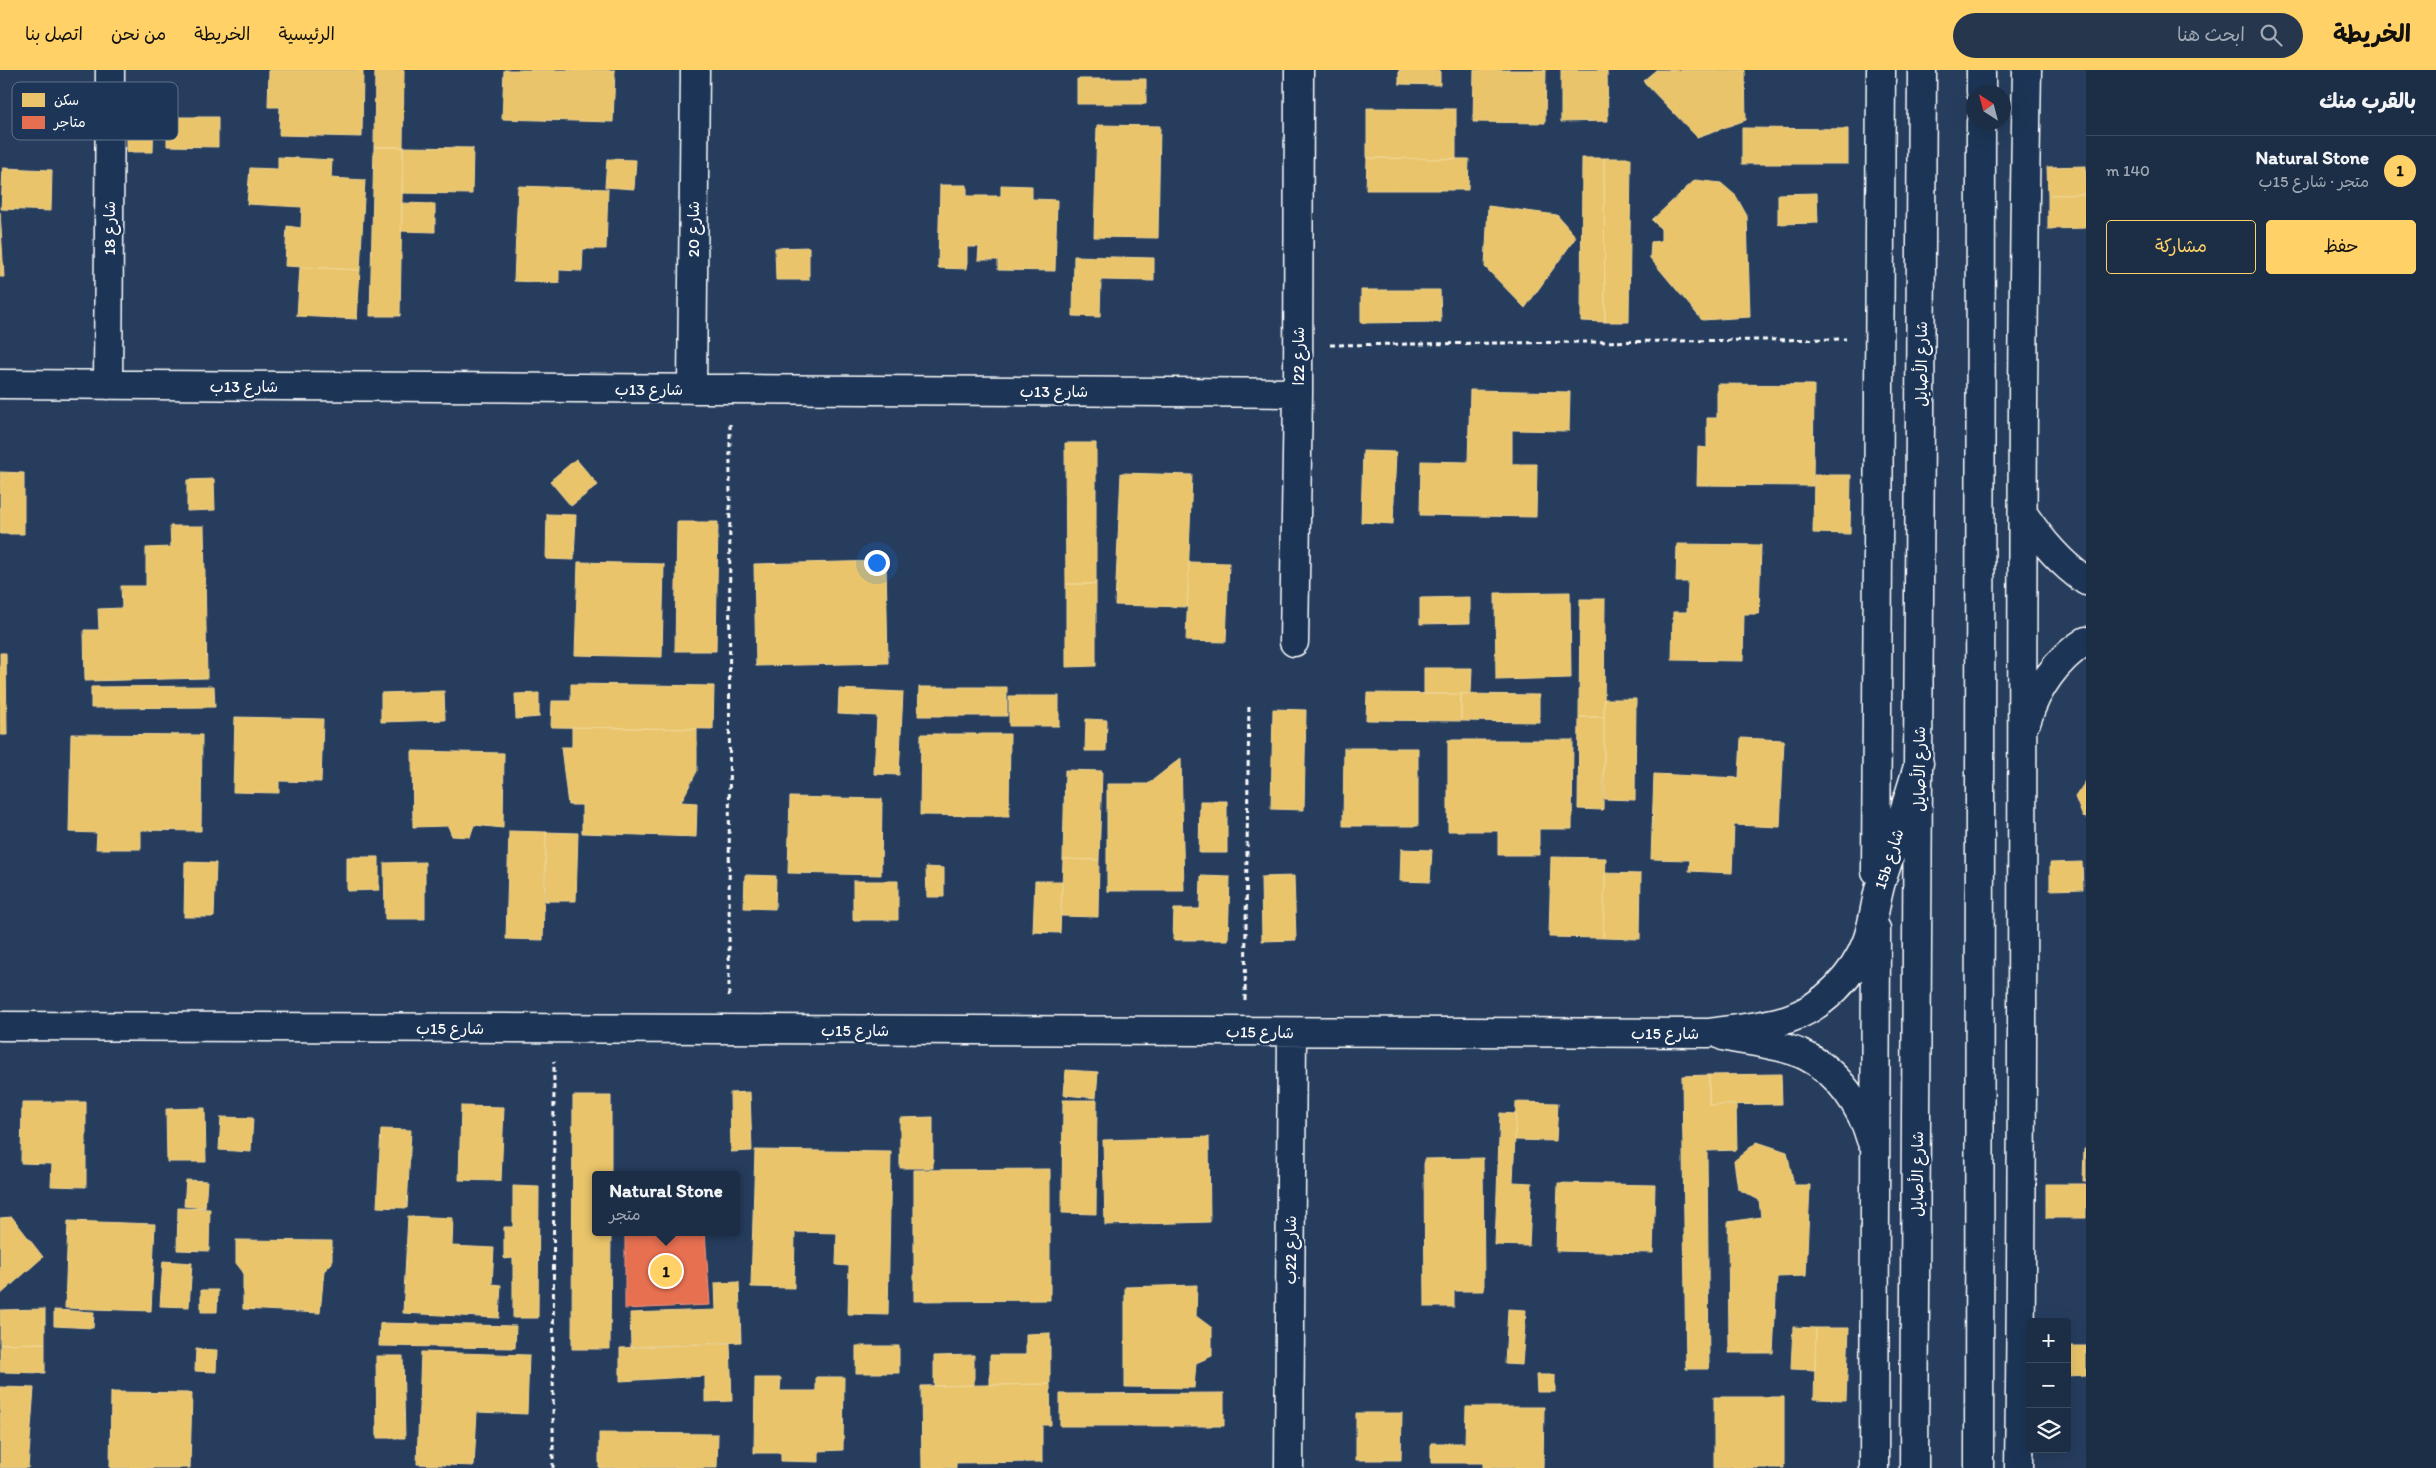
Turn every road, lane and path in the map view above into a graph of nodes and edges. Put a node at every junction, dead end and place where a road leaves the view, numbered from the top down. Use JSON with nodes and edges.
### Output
{"nodes":[{"id":1,"x":694,"y":70,"type":"edge"},
{"id":2,"x":1299,"y":70,"type":"edge"},
{"id":3,"x":1881,"y":70,"type":"edge"},
{"id":4,"x":1922,"y":70,"type":"edge"},
{"id":5,"x":1982,"y":70,"type":"edge"},
{"id":6,"x":2027,"y":70,"type":"edge"},
{"id":7,"x":1981,"y":85,"type":"edge"},
{"id":8,"x":1981,"y":130,"type":"edge"},
{"id":9,"x":110,"y":140,"type":"edge"},
{"id":10,"x":1879,"y":338,"type":"junction"},
{"id":11,"x":1298,"y":345,"type":"junction"},
{"id":12,"x":0,"y":384,"type":"edge"},
{"id":13,"x":108,"y":385,"type":"junction"},
{"id":14,"x":692,"y":389,"type":"junction"},
{"id":15,"x":730,"y":389,"type":"junction"},
{"id":16,"x":1298,"y":393,"type":"junction"},
{"id":17,"x":2024,"y":515,"type":"junction"},
{"id":18,"x":2086,"y":581,"type":"edge"},
{"id":19,"x":1294,"y":642,"type":"dead end"},
{"id":20,"x":2086,"y":642,"type":"edge"},
{"id":21,"x":1249,"y":703,"type":"dead end"},
{"id":22,"x":2022,"y":738,"type":"junction"},
{"id":23,"x":1919,"y":763,"type":"junction"},
{"id":24,"x":1876,"y":898,"type":"junction"},
{"id":25,"x":0,"y":1026,"type":"edge"},
{"id":26,"x":554,"y":1029,"type":"junction"},
{"id":27,"x":729,"y":1030,"type":"junction"},
{"id":28,"x":1245,"y":1032,"type":"junction"},
{"id":29,"x":1292,"y":1033,"type":"junction"},
{"id":30,"x":1709,"y":1034,"type":"junction"},
{"id":31,"x":1875,"y":1159,"type":"junction"},
{"id":32,"x":553,"y":1468,"type":"edge"},
{"id":33,"x":1289,"y":1468,"type":"edge"},
{"id":34,"x":1874,"y":1468,"type":"edge"},
{"id":35,"x":1914,"y":1468,"type":"edge"},
{"id":36,"x":1978,"y":1468,"type":"edge"},
{"id":37,"x":2019,"y":1468,"type":"edge"}],
"edges":[{"from":1,"to":14,"type":"street","name":"شارع 20"},
{"from":2,"to":11,"type":"street","name":"شارع 22ا"},
{"from":3,"to":10,"type":"street"},
{"from":4,"to":23,"type":"street","name":"شارع الأصايل"},
{"from":5,"to":7,"type":"street"},
{"from":6,"to":17,"type":"street"},
{"from":8,"to":36,"type":"street"},
{"from":9,"to":13,"type":"street","name":"شارع 18"},
{"from":10,"to":11,"type":"path"},
{"from":10,"to":24,"type":"street"},
{"from":11,"to":16,"type":"street","name":"شارع 22ا"},
{"from":12,"to":13,"type":"street","name":"شارع 13ب"},
{"from":13,"to":14,"type":"street","name":"شارع 13ب"},
{"from":14,"to":15,"type":"street","name":"شارع 13ب"},
{"from":15,"to":16,"type":"street","name":"شارع 13ب"},
{"from":15,"to":27,"type":"path"},
{"from":16,"to":19,"type":"street","name":"شارع 22ا"},
{"from":17,"to":18,"type":"street"},
{"from":17,"to":22,"type":"street"},
{"from":20,"to":22,"type":"street"},
{"from":21,"to":28,"type":"path"},
{"from":22,"to":37,"type":"street"},
{"from":23,"to":24,"type":"street","name":"15b شارع"},
{"from":23,"to":35,"type":"street","name":"شارع الأصايل"},
{"from":24,"to":30,"type":"street","name":"شارع 15ب"},
{"from":24,"to":31,"type":"street"},
{"from":25,"to":26,"type":"street","name":"شارع 15ب"},
{"from":26,"to":27,"type":"street","name":"شارع 15ب"},
{"from":26,"to":32,"type":"path"},
{"from":27,"to":28,"type":"street","name":"شارع 15ب"},
{"from":28,"to":29,"type":"street","name":"شارع 15ب"},
{"from":29,"to":30,"type":"street","name":"شارع 15ب"},
{"from":29,"to":33,"type":"street","name":"شارع 22ب"},
{"from":30,"to":31,"type":"street","name":"شارع 15ب"},
{"from":31,"to":34,"type":"street"}]}
